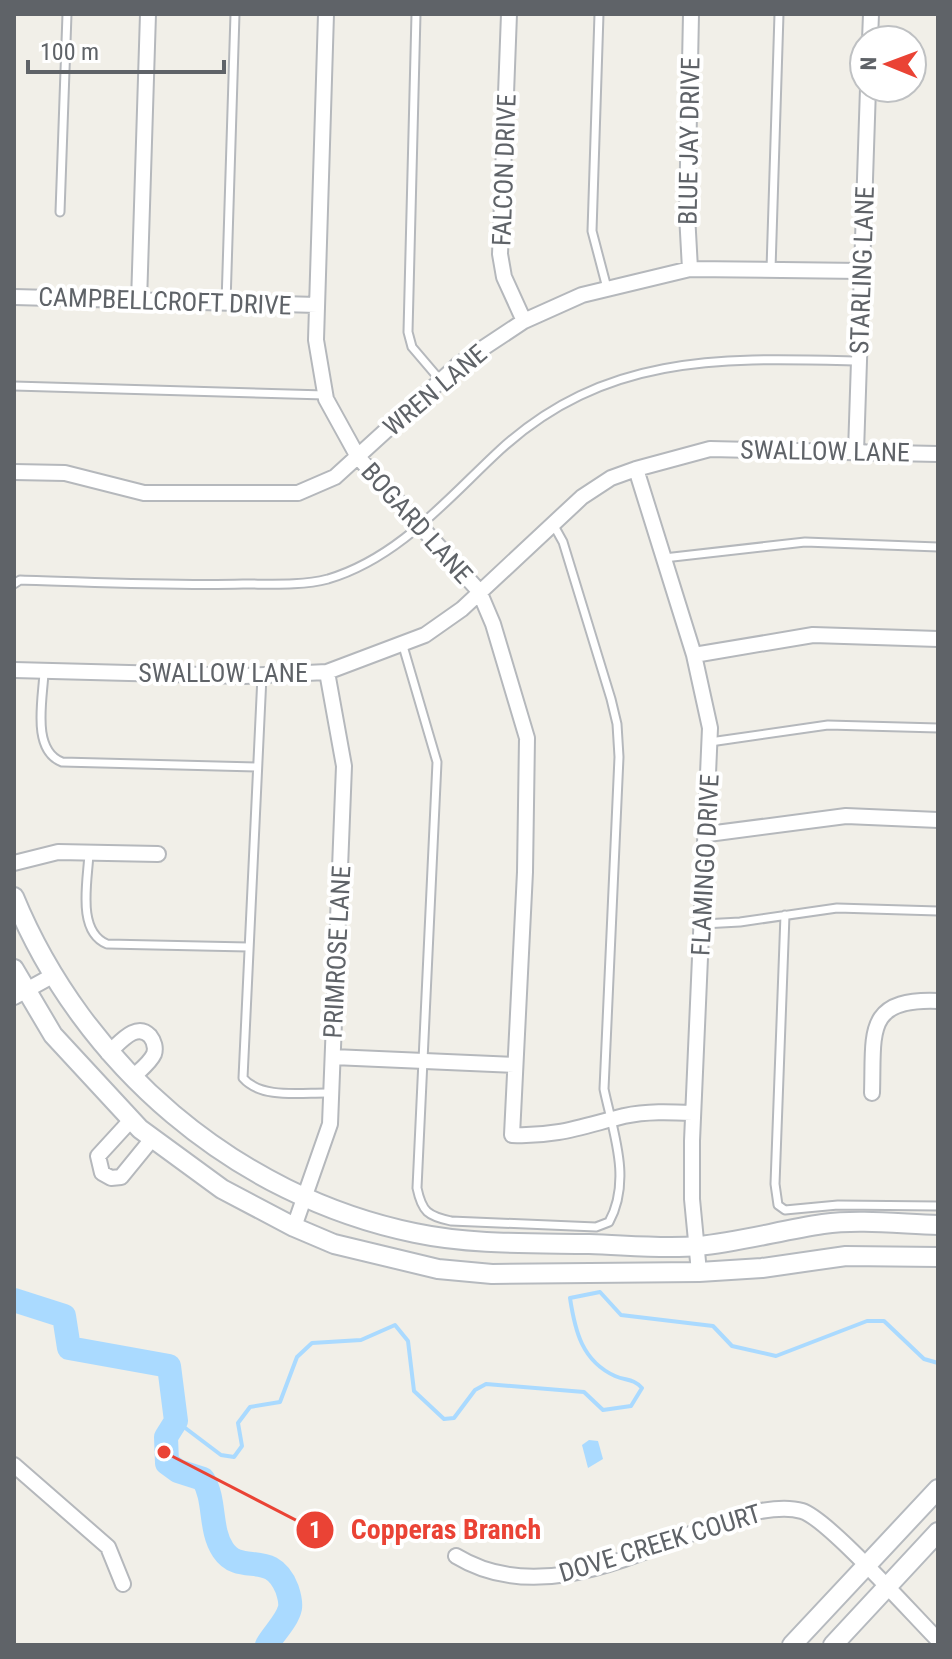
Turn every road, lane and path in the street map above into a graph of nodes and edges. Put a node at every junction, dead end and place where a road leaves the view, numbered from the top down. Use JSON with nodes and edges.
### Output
{"nodes":[{"id":1,"x":67,"y":14,"type":"edge"},
{"id":2,"x":148,"y":14,"type":"edge"},
{"id":3,"x":235,"y":14,"type":"edge"},
{"id":4,"x":326,"y":14,"type":"edge"},
{"id":5,"x":416,"y":14,"type":"edge"},
{"id":6,"x":509,"y":14,"type":"edge"},
{"id":7,"x":599,"y":14,"type":"edge"},
{"id":8,"x":691,"y":14,"type":"edge"},
{"id":9,"x":779,"y":14,"type":"edge"},
{"id":10,"x":867,"y":104,"type":"edge"},
{"id":11,"x":60,"y":212,"type":"dead end"},
{"id":12,"x":690,"y":269,"type":"junction"},
{"id":13,"x":771,"y":269,"type":"junction"},
{"id":14,"x":862,"y":271,"type":"junction"},
{"id":15,"x":607,"y":288,"type":"junction"},
{"id":16,"x":14,"y":297,"type":"edge"},
{"id":17,"x":139,"y":302,"type":"junction"},
{"id":18,"x":226,"y":303,"type":"junction"},
{"id":19,"x":317,"y":305,"type":"junction"},
{"id":20,"x":524,"y":321,"type":"junction"},
{"id":21,"x":859,"y":361,"type":"junction"},
{"id":22,"x":441,"y":381,"type":"junction"},
{"id":23,"x":14,"y":386,"type":"edge"},
{"id":24,"x":325,"y":395,"type":"junction"},
{"id":25,"x":856,"y":452,"type":"junction"},
{"id":26,"x":938,"y":454,"type":"edge"},
{"id":27,"x":358,"y":457,"type":"junction"},
{"id":28,"x":636,"y":469,"type":"junction"},
{"id":29,"x":14,"y":472,"type":"edge"},
{"id":30,"x":552,"y":522,"type":"junction"},
{"id":31,"x":420,"y":524,"type":"junction"},
{"id":32,"x":938,"y":547,"type":"edge"},
{"id":33,"x":664,"y":558,"type":"junction"},
{"id":34,"x":14,"y":584,"type":"edge"},
{"id":35,"x":479,"y":591,"type":"junction"},
{"id":36,"x":938,"y":639,"type":"edge"},
{"id":37,"x":403,"y":646,"type":"junction"},
{"id":38,"x":694,"y":655,"type":"junction"},
{"id":39,"x":14,"y":670,"type":"edge"},
{"id":40,"x":44,"y":671,"type":"junction"},
{"id":41,"x":327,"y":672,"type":"junction"},
{"id":42,"x":262,"y":676,"type":"junction"},
{"id":43,"x":938,"y":728,"type":"edge"},
{"id":44,"x":710,"y":742,"type":"junction"},
{"id":45,"x":256,"y":767,"type":"junction"},
{"id":46,"x":938,"y":820,"type":"edge"},
{"id":47,"x":708,"y":834,"type":"junction"},
{"id":48,"x":89,"y":853,"type":"junction"},
{"id":49,"x":158,"y":854,"type":"dead end"},
{"id":50,"x":14,"y":863,"type":"edge"},
{"id":51,"x":14,"y":897,"type":"edge"},
{"id":52,"x":938,"y":911,"type":"edge"},
{"id":53,"x":785,"y":915,"type":"junction"},
{"id":54,"x":703,"y":924,"type":"junction"},
{"id":55,"x":248,"y":947,"type":"junction"},
{"id":56,"x":14,"y":969,"type":"edge"},
{"id":57,"x":52,"y":976,"type":"junction"},
{"id":58,"x":19,"y":994,"type":"edge"},
{"id":59,"x":938,"y":1001,"type":"edge"},
{"id":60,"x":108,"y":1053,"type":"junction"},
{"id":61,"x":333,"y":1057,"type":"junction"},
{"id":62,"x":423,"y":1061,"type":"junction"},
{"id":63,"x":514,"y":1065,"type":"junction"},
{"id":64,"x":132,"y":1078,"type":"junction"},
{"id":65,"x":331,"y":1093,"type":"junction"},
{"id":66,"x":872,"y":1093,"type":"dead end"},
{"id":67,"x":693,"y":1113,"type":"junction"},
{"id":68,"x":131,"y":1120,"type":"junction"},
{"id":69,"x":612,"y":1120,"type":"junction"},
{"id":70,"x":152,"y":1139,"type":"junction"},
{"id":71,"x":303,"y":1196,"type":"junction"},
{"id":72,"x":938,"y":1206,"type":"edge"},
{"id":73,"x":938,"y":1225,"type":"edge"},
{"id":74,"x":294,"y":1227,"type":"junction"},
{"id":75,"x":698,"y":1246,"type":"junction"},
{"id":76,"x":938,"y":1257,"type":"edge"},
{"id":77,"x":699,"y":1272,"type":"junction"},
{"id":78,"x":14,"y":1466,"type":"edge"},
{"id":79,"x":938,"y":1489,"type":"edge"},
{"id":80,"x":938,"y":1532,"type":"edge"},
{"id":81,"x":456,"y":1556,"type":"dead end"},
{"id":82,"x":865,"y":1567,"type":"junction"},
{"id":83,"x":123,"y":1584,"type":"dead end"},
{"id":84,"x":885,"y":1589,"type":"junction"},
{"id":85,"x":938,"y":1640,"type":"edge"},
{"id":86,"x":792,"y":1645,"type":"edge"},
{"id":87,"x":833,"y":1645,"type":"edge"}],
"edges":[{"from":1,"to":11,"type":"lane"},
{"from":2,"to":17,"type":"street"},
{"from":3,"to":18,"type":"lane"},
{"from":4,"to":19,"type":"street","name":"BOGARD LANE"},
{"from":5,"to":22,"type":"lane"},
{"from":6,"to":20,"type":"street","name":"FALCON DRIVE"},
{"from":7,"to":15,"type":"lane"},
{"from":8,"to":12,"type":"street","name":"BLUE JAY DRIVE"},
{"from":9,"to":13,"type":"lane"},
{"from":10,"to":14,"type":"street","name":"STARLING LANE"},
{"from":12,"to":13,"type":"street","name":"WREN LANE"},
{"from":12,"to":15,"type":"street","name":"WREN LANE"},
{"from":13,"to":14,"type":"street","name":"WREN LANE"},
{"from":14,"to":21,"type":"street","name":"STARLING LANE"},
{"from":15,"to":20,"type":"street","name":"WREN LANE"},
{"from":16,"to":17,"type":"street","name":"CAMPBELLCROFT DRIVE"},
{"from":17,"to":18,"type":"street","name":"CAMPBELLCROFT DRIVE"},
{"from":18,"to":19,"type":"street","name":"CAMPBELLCROFT DRIVE"},
{"from":19,"to":24,"type":"street","name":"BOGARD LANE"},
{"from":20,"to":22,"type":"street","name":"WREN LANE"},
{"from":21,"to":25,"type":"street","name":"STARLING LANE"},
{"from":21,"to":31,"type":"lane"},
{"from":22,"to":27,"type":"street","name":"WREN LANE"},
{"from":23,"to":24,"type":"lane"},
{"from":24,"to":27,"type":"street","name":"BOGARD LANE"},
{"from":25,"to":26,"type":"street","name":"SWALLOW LANE"},
{"from":25,"to":28,"type":"street","name":"SWALLOW LANE"},
{"from":27,"to":29,"type":"street","name":"WREN LANE"},
{"from":27,"to":31,"type":"street","name":"BOGARD LANE"},
{"from":28,"to":30,"type":"street","name":"SWALLOW LANE"},
{"from":28,"to":33,"type":"street","name":"FLAMINGO DRIVE"},
{"from":30,"to":35,"type":"street","name":"SWALLOW LANE"},
{"from":30,"to":69,"type":"lane"},
{"from":31,"to":34,"type":"lane"},
{"from":31,"to":35,"type":"street","name":"BOGARD LANE"},
{"from":32,"to":33,"type":"lane"},
{"from":33,"to":38,"type":"street","name":"FLAMINGO DRIVE"},
{"from":35,"to":37,"type":"street","name":"SWALLOW LANE"},
{"from":35,"to":63,"type":"street","name":"BOGARD LANE"},
{"from":36,"to":38,"type":"street"},
{"from":37,"to":41,"type":"street","name":"SWALLOW LANE"},
{"from":37,"to":62,"type":"lane"},
{"from":38,"to":44,"type":"street","name":"FLAMINGO DRIVE"},
{"from":39,"to":40,"type":"street","name":"SWALLOW LANE"},
{"from":40,"to":42,"type":"street","name":"SWALLOW LANE"},
{"from":40,"to":45,"type":"lane"},
{"from":41,"to":42,"type":"street","name":"SWALLOW LANE"},
{"from":41,"to":61,"type":"street","name":"PRIMROSE LANE"},
{"from":42,"to":45,"type":"lane"},
{"from":43,"to":44,"type":"lane"},
{"from":44,"to":47,"type":"street","name":"FLAMINGO DRIVE"},
{"from":45,"to":55,"type":"lane"},
{"from":46,"to":47,"type":"street"},
{"from":47,"to":54,"type":"street","name":"FLAMINGO DRIVE"},
{"from":48,"to":49,"type":"street"},
{"from":48,"to":50,"type":"street"},
{"from":48,"to":55,"type":"lane"},
{"from":51,"to":57,"type":"main road"},
{"from":52,"to":53,"type":"lane"},
{"from":53,"to":54,"type":"lane"},
{"from":53,"to":72,"type":"lane"},
{"from":54,"to":67,"type":"street","name":"FLAMINGO DRIVE"},
{"from":55,"to":65,"type":"lane"},
{"from":56,"to":58,"type":"main road"},
{"from":57,"to":58,"type":"street"},
{"from":57,"to":60,"type":"main road"},
{"from":58,"to":68,"type":"main road"},
{"from":59,"to":66,"type":"street"},
{"from":60,"to":64,"type":"main road"},
{"from":60,"to":64,"type":"street"},
{"from":61,"to":62,"type":"street"},
{"from":61,"to":65,"type":"street","name":"PRIMROSE LANE"},
{"from":62,"to":63,"type":"street"},
{"from":62,"to":69,"type":"lane"},
{"from":63,"to":69,"type":"street","name":"BOGARD LANE"},
{"from":64,"to":71,"type":"main road"},
{"from":65,"to":71,"type":"street","name":"PRIMROSE LANE"},
{"from":67,"to":69,"type":"street","name":"BOGARD LANE"},
{"from":67,"to":75,"type":"street","name":"FLAMINGO DRIVE"},
{"from":68,"to":70,"type":"main road"},
{"from":68,"to":70,"type":"street"},
{"from":70,"to":74,"type":"main road"},
{"from":71,"to":74,"type":"street","name":"PRIMROSE LANE"},
{"from":71,"to":75,"type":"main road"},
{"from":73,"to":75,"type":"main road"},
{"from":74,"to":77,"type":"main road"},
{"from":75,"to":77,"type":"street","name":"FLAMINGO DRIVE"},
{"from":76,"to":77,"type":"main road"},
{"from":78,"to":83,"type":"street"},
{"from":79,"to":82,"type":"main road"},
{"from":80,"to":84,"type":"main road"},
{"from":81,"to":82,"type":"street","name":"DOVE CREEK COURT"},
{"from":82,"to":84,"type":"street","name":"DOVE CREEK COURT"},
{"from":82,"to":86,"type":"main road"},
{"from":84,"to":85,"type":"street","name":"DOVE CREEK COURT"},
{"from":84,"to":87,"type":"main road"}]}
